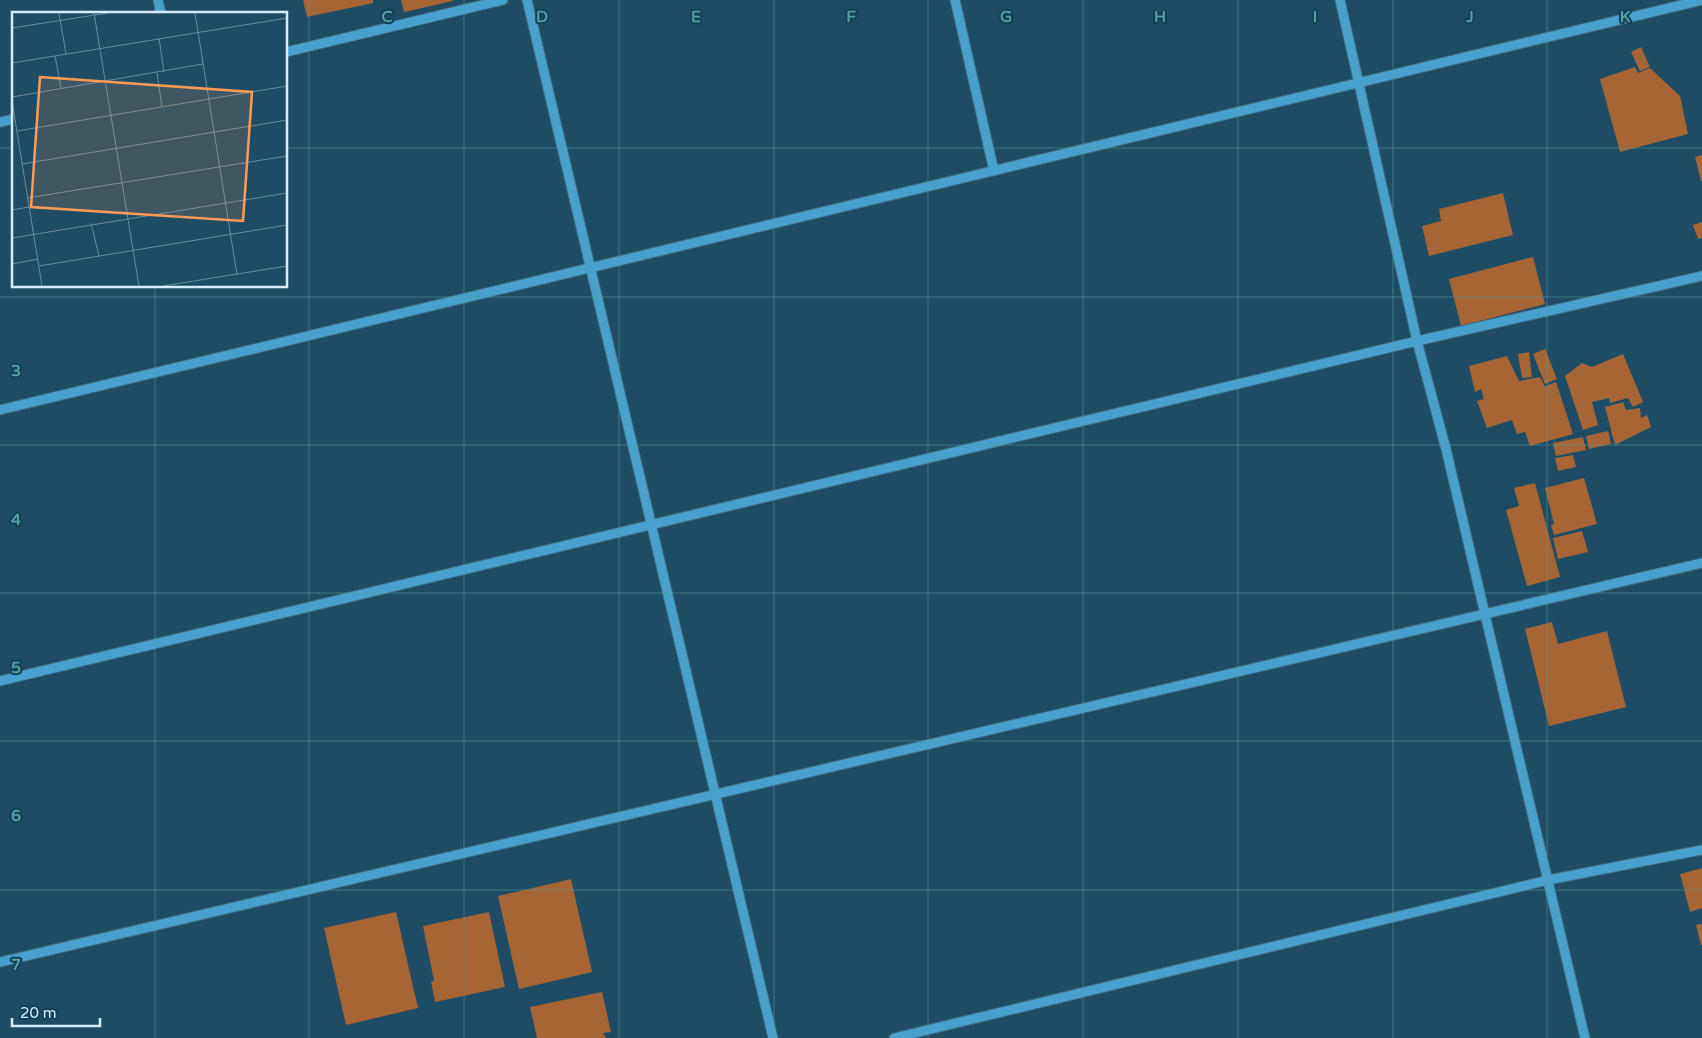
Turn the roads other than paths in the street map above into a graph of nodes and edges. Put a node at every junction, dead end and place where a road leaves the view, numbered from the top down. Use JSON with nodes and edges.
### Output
{"nodes":[{"id":1,"x":503,"y":0,"type":"edge"},
{"id":2,"x":527,"y":0,"type":"edge"},
{"id":3,"x":955,"y":0,"type":"edge"},
{"id":4,"x":1340,"y":0,"type":"edge"},
{"id":5,"x":1702,"y":0,"type":"edge"},
{"id":6,"x":288,"y":52,"type":"edge"},
{"id":7,"x":1359,"y":83,"type":"junction"},
{"id":8,"x":994,"y":170,"type":"junction"},
{"id":9,"x":591,"y":268,"type":"junction"},
{"id":10,"x":1702,"y":276,"type":"edge"},
{"id":11,"x":1417,"y":341,"type":"junction"},
{"id":12,"x":0,"y":410,"type":"edge"},
{"id":13,"x":651,"y":525,"type":"junction"},
{"id":14,"x":1702,"y":563,"type":"edge"},
{"id":15,"x":1485,"y":614,"type":"junction"},
{"id":16,"x":0,"y":681,"type":"edge"},
{"id":17,"x":715,"y":794,"type":"junction"},
{"id":18,"x":1702,"y":850,"type":"edge"},
{"id":19,"x":1548,"y":880,"type":"junction"},
{"id":20,"x":0,"y":962,"type":"edge"},
{"id":21,"x":773,"y":1038,"type":"edge"},
{"id":22,"x":894,"y":1038,"type":"edge"},
{"id":23,"x":1585,"y":1038,"type":"edge"}],
"edges":[{"from":1,"to":6,"type":"street"},
{"from":2,"to":9,"type":"street"},
{"from":3,"to":8,"type":"street"},
{"from":4,"to":7,"type":"street"},
{"from":5,"to":7,"type":"street"},
{"from":7,"to":8,"type":"street"},
{"from":7,"to":11,"type":"street"},
{"from":8,"to":9,"type":"street"},
{"from":9,"to":12,"type":"street"},
{"from":9,"to":13,"type":"street"},
{"from":10,"to":11,"type":"street"},
{"from":11,"to":13,"type":"street"},
{"from":11,"to":15,"type":"street"},
{"from":13,"to":16,"type":"street"},
{"from":13,"to":17,"type":"street"},
{"from":14,"to":15,"type":"street"},
{"from":15,"to":17,"type":"street"},
{"from":15,"to":19,"type":"street"},
{"from":17,"to":20,"type":"street"},
{"from":17,"to":21,"type":"street"},
{"from":18,"to":19,"type":"street"},
{"from":19,"to":22,"type":"street"},
{"from":19,"to":23,"type":"street"}]}
